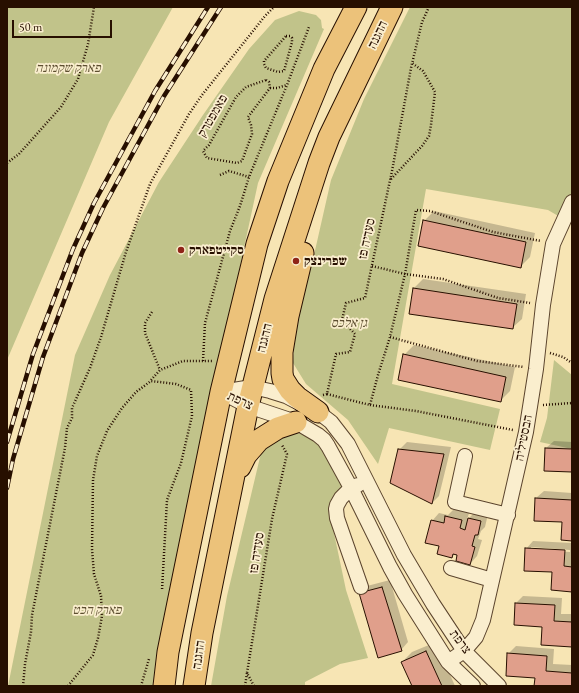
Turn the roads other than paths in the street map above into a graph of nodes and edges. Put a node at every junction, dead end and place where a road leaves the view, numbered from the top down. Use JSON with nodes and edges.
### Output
{"nodes":[{"id":1,"x":356,"y":7,"type":"edge"},
{"id":2,"x":392,"y":7,"type":"edge"},
{"id":3,"x":319,"y":163,"type":"junction"},
{"id":4,"x":572,"y":202,"type":"edge"},
{"id":5,"x":221,"y":392,"type":"junction"},
{"id":6,"x":250,"y":396,"type":"junction"},
{"id":7,"x":318,"y":405,"type":"junction"},
{"id":8,"x":296,"y":422,"type":"junction"},
{"id":9,"x":465,"y":456,"type":"dead end"},
{"id":10,"x":235,"y":476,"type":"junction"},
{"id":11,"x":367,"y":480,"type":"junction"},
{"id":12,"x":351,"y":488,"type":"junction"},
{"id":13,"x":508,"y":515,"type":"junction"},
{"id":14,"x":451,"y":568,"type":"dead end"},
{"id":15,"x":492,"y":580,"type":"junction"},
{"id":16,"x":361,"y":587,"type":"dead end"},
{"id":17,"x":464,"y":651,"type":"junction"},
{"id":18,"x":159,"y":655,"type":"junction"},
{"id":19,"x":448,"y":662,"type":"junction"},
{"id":20,"x":159,"y":686,"type":"edge"},
{"id":21,"x":164,"y":686,"type":"edge"},
{"id":22,"x":194,"y":686,"type":"edge"},
{"id":23,"x":473,"y":686,"type":"edge"},
{"id":24,"x":498,"y":686,"type":"edge"}],
"edges":[{"from":1,"to":5,"type":"highway"},
{"from":2,"to":3,"type":"highway","name":"ההגנה"},
{"from":3,"to":6,"type":"highway","name":"ההגנה"},
{"from":3,"to":7,"type":"highway"},
{"from":4,"to":13,"type":"street","name":"הבסטיליה"},
{"from":5,"to":6,"type":"street","name":"צרפת"},
{"from":5,"to":6,"type":"street","name":"צרפת"},
{"from":5,"to":18,"type":"highway"},
{"from":6,"to":7,"type":"street","name":"צרפת"},
{"from":6,"to":8,"type":"street","name":"צרפת"},
{"from":6,"to":10,"type":"highway","name":"ההגנה"},
{"from":7,"to":11,"type":"street","name":"צרפת"},
{"from":8,"to":10,"type":"highway"},
{"from":8,"to":12,"type":"street","name":"צרפת"},
{"from":9,"to":13,"type":"street"},
{"from":10,"to":22,"type":"highway","name":"ההגנה"},
{"from":11,"to":12,"type":"street"},
{"from":11,"to":17,"type":"street","name":"צרפת"},
{"from":12,"to":16,"type":"street"},
{"from":12,"to":19,"type":"street","name":"צרפת"},
{"from":13,"to":15,"type":"street","name":"הבסטיליה"},
{"from":14,"to":15,"type":"street"},
{"from":15,"to":17,"type":"street","name":"הבסטיליה"},
{"from":17,"to":19,"type":"street","name":"הבסטיליה"},
{"from":17,"to":24,"type":"street","name":"צרפת"},
{"from":18,"to":20,"type":"street"},
{"from":18,"to":21,"type":"highway"},
{"from":19,"to":23,"type":"street","name":"צרפת"}]}
